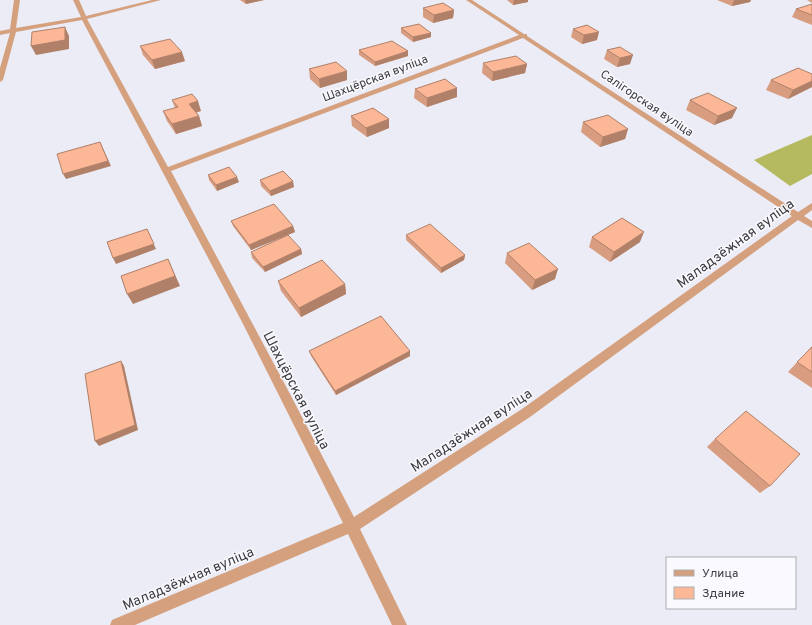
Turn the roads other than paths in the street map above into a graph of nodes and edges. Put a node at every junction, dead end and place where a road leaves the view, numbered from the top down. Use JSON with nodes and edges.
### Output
{"nodes":[{"id":1,"x":17,"y":0,"type":"edge"},
{"id":2,"x":76,"y":0,"type":"edge"},
{"id":3,"x":158,"y":0,"type":"edge"},
{"id":4,"x":469,"y":0,"type":"edge"},
{"id":5,"x":84,"y":18,"type":"junction"},
{"id":6,"x":13,"y":31,"type":"junction"},
{"id":7,"x":0,"y":33,"type":"edge"},
{"id":8,"x":524,"y":35,"type":"junction"},
{"id":9,"x":0,"y":80,"type":"edge"},
{"id":10,"x":167,"y":170,"type":"junction"},
{"id":11,"x":812,"y":206,"type":"edge"},
{"id":12,"x":798,"y":216,"type":"junction"},
{"id":13,"x":812,"y":225,"type":"edge"},
{"id":14,"x":352,"y":526,"type":"junction"},
{"id":15,"x":117,"y":625,"type":"edge"},
{"id":16,"x":400,"y":625,"type":"edge"}],
"edges":[{"from":1,"to":6,"type":"street"},
{"from":2,"to":5,"type":"street","name":"Шахцёрская вуліца"},
{"from":3,"to":5,"type":"street"},
{"from":4,"to":8,"type":"street","name":"Салігорская вуліца"},
{"from":5,"to":6,"type":"street"},
{"from":5,"to":10,"type":"street","name":"Шахцёрская вуліца"},
{"from":6,"to":7,"type":"street"},
{"from":6,"to":9,"type":"street"},
{"from":8,"to":10,"type":"street","name":"Шахцёрская вуліца"},
{"from":8,"to":12,"type":"street","name":"Салігорская вуліца"},
{"from":10,"to":14,"type":"street","name":"Шахцёрская вуліца"},
{"from":11,"to":12,"type":"street","name":"Маладзёжная вуліца"},
{"from":12,"to":13,"type":"street","name":"Салігорская вуліца"},
{"from":12,"to":14,"type":"street","name":"Маладзёжная вуліца"},
{"from":14,"to":15,"type":"street","name":"Маладзёжная вуліца"},
{"from":14,"to":16,"type":"street","name":"Шахцёрская вуліца"}]}
